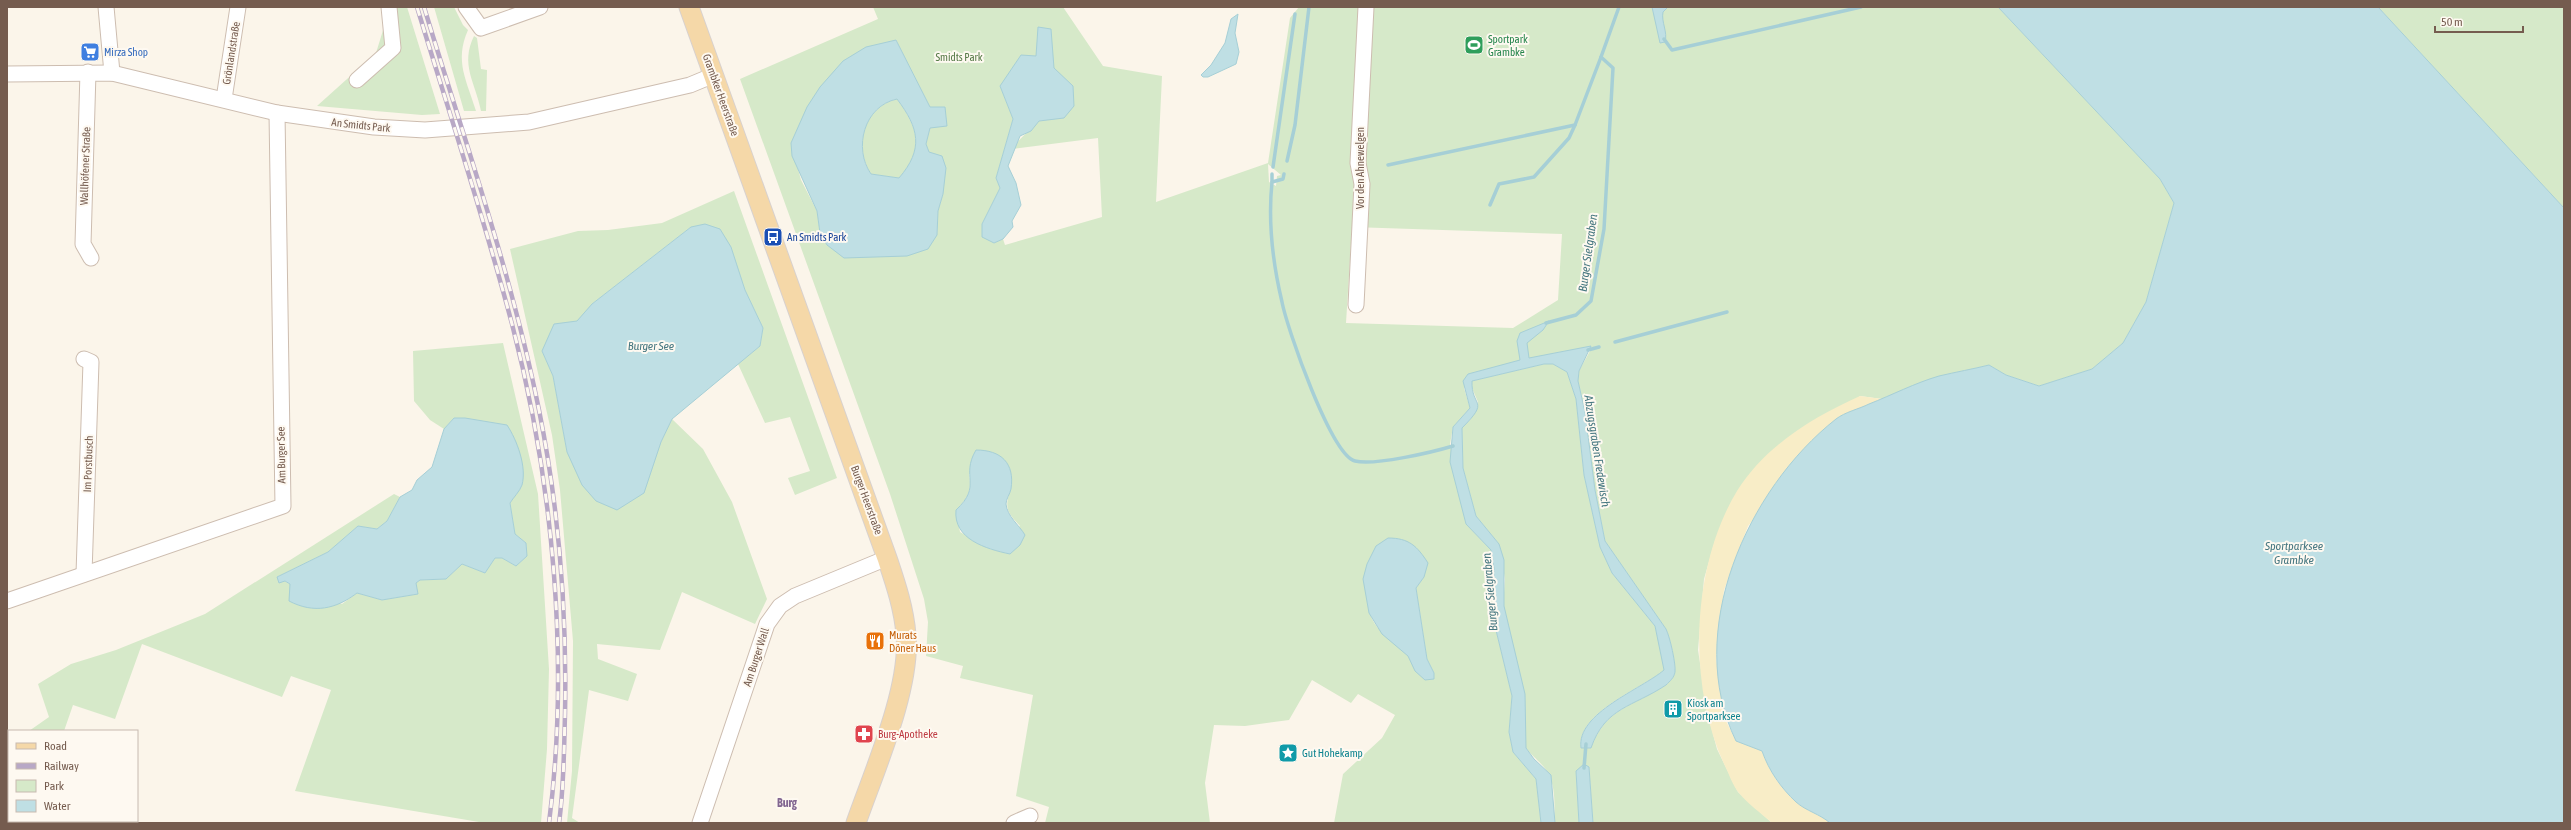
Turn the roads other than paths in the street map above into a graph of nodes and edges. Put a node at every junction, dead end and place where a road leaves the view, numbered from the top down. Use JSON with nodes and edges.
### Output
{"nodes":[{"id":1,"x":106,"y":7,"type":"edge"},
{"id":2,"x":238,"y":7,"type":"edge"},
{"id":3,"x":389,"y":7,"type":"edge"},
{"id":4,"x":466,"y":7,"type":"edge"},
{"id":5,"x":540,"y":7,"type":"edge"},
{"id":6,"x":689,"y":7,"type":"edge"},
{"id":7,"x":1366,"y":7,"type":"edge"},
{"id":8,"x":88,"y":72,"type":"junction"},
{"id":9,"x":112,"y":73,"type":"junction"},
{"id":10,"x":7,"y":74,"type":"edge"},
{"id":11,"x":714,"y":75,"type":"junction"},
{"id":12,"x":357,"y":80,"type":"dead end"},
{"id":13,"x":224,"y":99,"type":"junction"},
{"id":14,"x":277,"y":113,"type":"junction"},
{"id":15,"x":753,"y":183,"type":"joint"},
{"id":16,"x":91,"y":258,"type":"dead end"},
{"id":17,"x":1356,"y":305,"type":"dead end"},
{"id":18,"x":84,"y":359,"type":"dead end"},
{"id":19,"x":887,"y":558,"type":"junction"},
{"id":20,"x":84,"y":574,"type":"junction"},
{"id":21,"x":7,"y":601,"type":"edge"},
{"id":22,"x":1030,"y":816,"type":"dead end"},
{"id":23,"x":700,"y":823,"type":"edge"},
{"id":24,"x":856,"y":823,"type":"edge"},
{"id":25,"x":1014,"y":823,"type":"edge"}],
"edges":[{"from":1,"to":9,"type":"street"},
{"from":2,"to":13,"type":"street","name":"Grönlandstraße"},
{"from":3,"to":12,"type":"street"},
{"from":4,"to":5,"type":"street"},
{"from":6,"to":11,"type":"main road","name":"Grambker Heerstraße"},
{"from":7,"to":17,"type":"street","name":"Vor den Ahnewelgen"},
{"from":8,"to":9,"type":"street","name":"An Smidts Park"},
{"from":8,"to":10,"type":"street","name":"An Smidts Park"},
{"from":8,"to":16,"type":"street","name":"Wallhöfener Straße"},
{"from":9,"to":13,"type":"street","name":"An Smidts Park"},
{"from":11,"to":14,"type":"street","name":"An Smidts Park"},
{"from":11,"to":15,"type":"main road","name":"Grambker Heerstraße"},
{"from":13,"to":14,"type":"street","name":"An Smidts Park"},
{"from":14,"to":20,"type":"street","name":"Am Burger See"},
{"from":15,"to":19,"type":"main road","name":"Burger Heerstraße"},
{"from":18,"to":20,"type":"street","name":"Im Porstbusch"},
{"from":19,"to":23,"type":"street","name":"Am Burger Wall"},
{"from":19,"to":24,"type":"main road","name":"Burger Heerstraße"},
{"from":20,"to":21,"type":"street","name":"Am Burger See"},
{"from":22,"to":25,"type":"street"}]}
